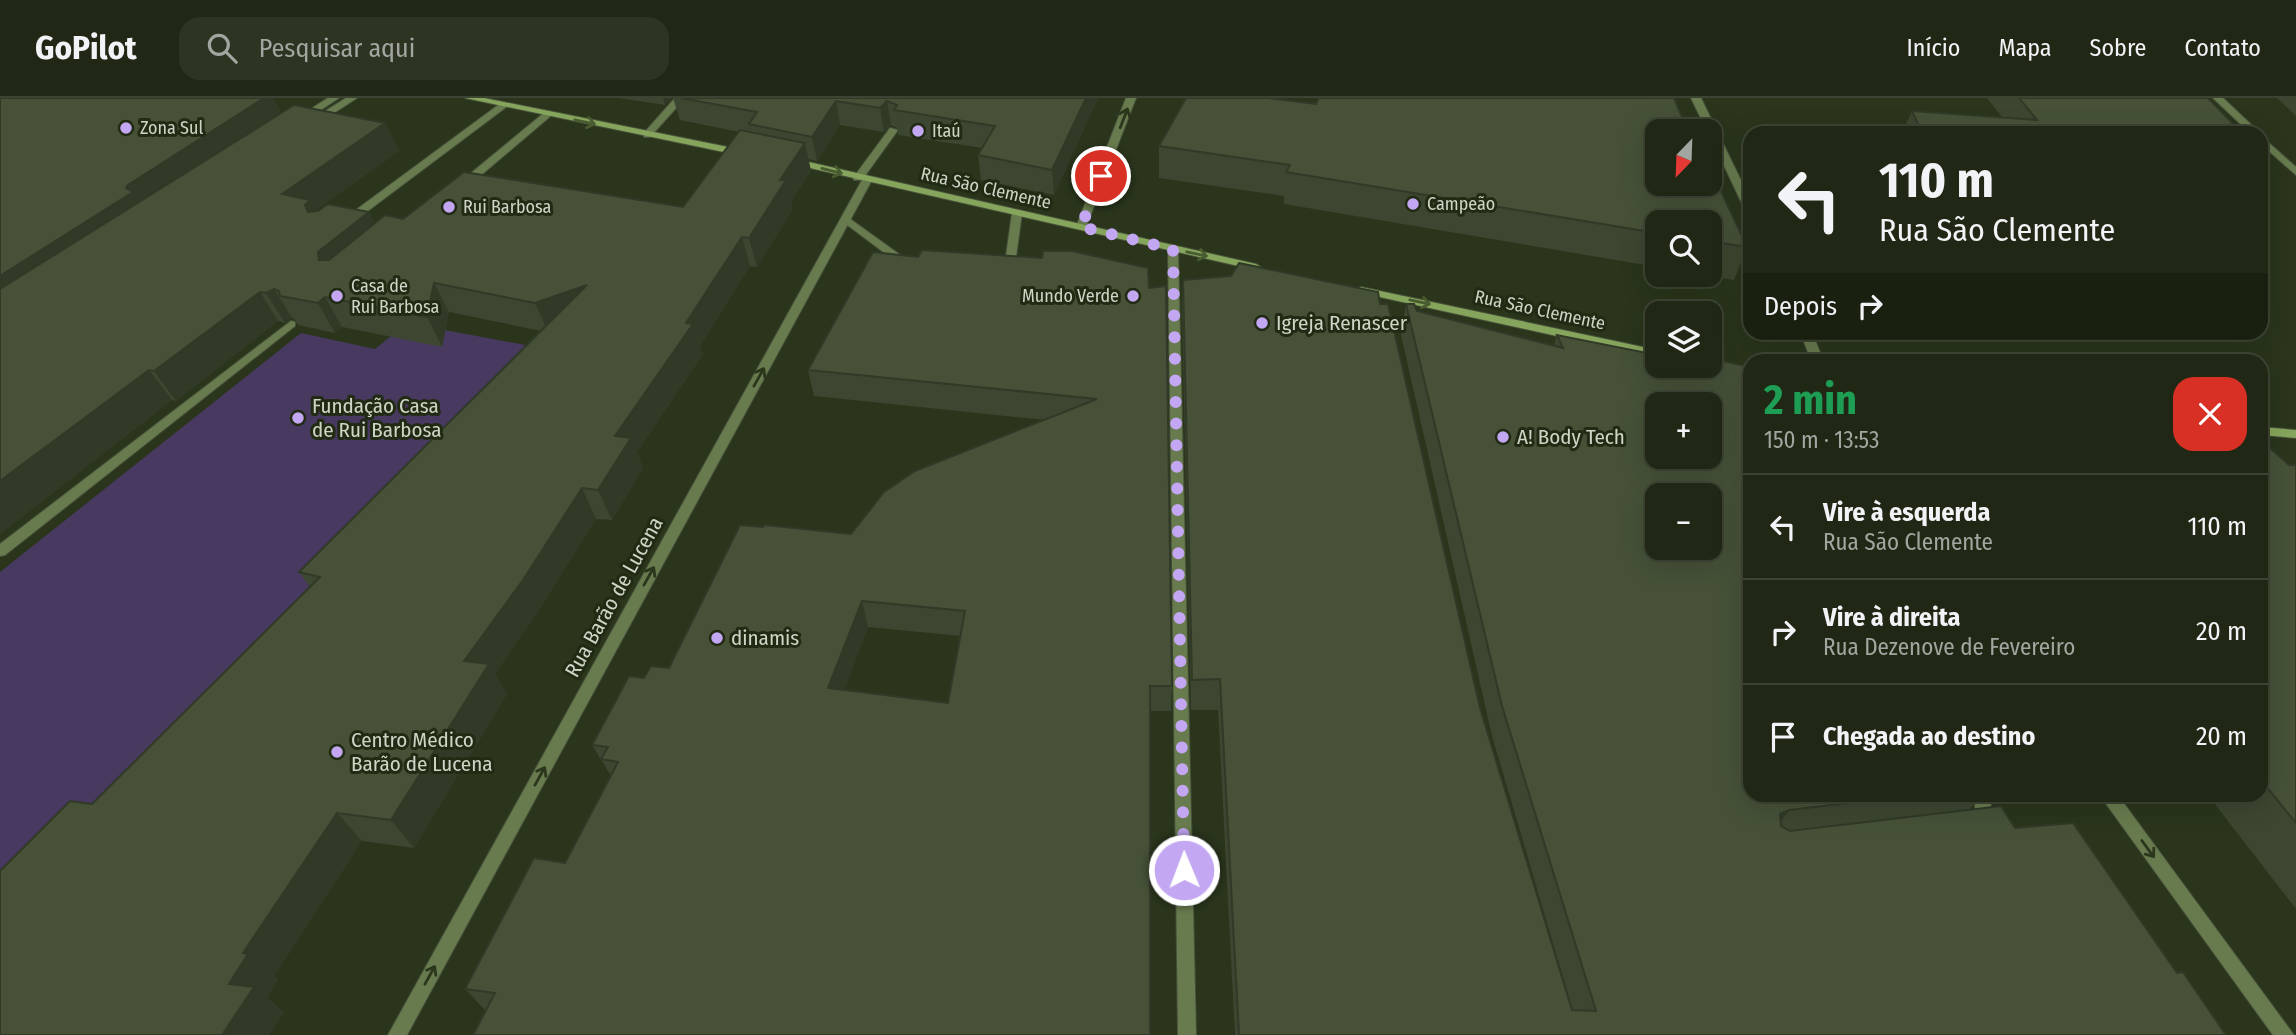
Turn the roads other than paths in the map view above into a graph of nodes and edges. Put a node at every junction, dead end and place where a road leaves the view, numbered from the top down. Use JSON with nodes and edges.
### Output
{"nodes":[{"id":1,"x":334,"y":98,"type":"edge"},
{"id":2,"x":352,"y":98,"type":"edge"},
{"id":3,"x":470,"y":98,"type":"edge"},
{"id":4,"x":680,"y":98,"type":"edge"},
{"id":5,"x":1132,"y":98,"type":"edge"},
{"id":6,"x":1696,"y":98,"type":"edge"},
{"id":7,"x":2218,"y":98,"type":"edge"},
{"id":8,"x":483,"y":99,"type":"edge"},
{"id":9,"x":504,"y":105,"type":"junction"},
{"id":10,"x":548,"y":114,"type":"junction"},
{"id":11,"x":2248,"y":126,"type":"edge"},
{"id":12,"x":893,"y":130,"type":"edge"},
{"id":13,"x":647,"y":135,"type":"junction"},
{"id":14,"x":2268,"y":146,"type":"edge"},
{"id":15,"x":750,"y":154,"type":"edge"},
{"id":16,"x":778,"y":159,"type":"edge"},
{"id":17,"x":2296,"y":172,"type":"edge"},
{"id":18,"x":863,"y":179,"type":"junction"},
{"id":19,"x":467,"y":181,"type":"junction"},
{"id":20,"x":480,"y":184,"type":"edge"},
{"id":21,"x":456,"y":190,"type":"edge"},
{"id":22,"x":1743,"y":195,"type":"edge"},
{"id":23,"x":1017,"y":213,"type":"junction"},
{"id":24,"x":846,"y":219,"type":"junction"},
{"id":25,"x":1081,"y":227,"type":"junction"},
{"id":26,"x":339,"y":228,"type":"edge"},
{"id":27,"x":1173,"y":249,"type":"junction"},
{"id":28,"x":921,"y":268,"type":"edge"},
{"id":29,"x":1265,"y":269,"type":"edge"},
{"id":30,"x":984,"y":274,"type":"edge"},
{"id":31,"x":1344,"y":286,"type":"edge"},
{"id":32,"x":291,"y":324,"type":"edge"},
{"id":33,"x":1645,"y":352,"type":"edge"},
{"id":34,"x":2268,"y":432,"type":"edge"},
{"id":35,"x":2296,"y":435,"type":"edge"},
{"id":36,"x":0,"y":551,"type":"edge"},
{"id":37,"x":1983,"y":802,"type":"edge"},
{"id":38,"x":2113,"y":802,"type":"edge"},
{"id":39,"x":1957,"y":827,"type":"edge"},
{"id":40,"x":397,"y":1035,"type":"edge"},
{"id":41,"x":1187,"y":1035,"type":"edge"},
{"id":42,"x":2285,"y":1035,"type":"edge"}],
"edges":[{"from":1,"to":2,"type":"street"},
{"from":3,"to":8,"type":"main road"},
{"from":4,"to":13,"type":"street"},
{"from":25,"to":5,"type":"street","one_way":true},
{"from":6,"to":22,"type":"street"},
{"from":7,"to":11,"type":"street"},
{"from":8,"to":9,"type":"main road"},
{"from":9,"to":10,"type":"main road"},
{"from":9,"to":26,"type":"street"},
{"from":10,"to":13,"type":"main road","one_way":true},
{"from":10,"to":19,"type":"street"},
{"from":12,"to":18,"type":"street","name":"Rua Barão de Lucena"},
{"from":13,"to":15,"type":"main road"},
{"from":14,"to":17,"type":"street"},
{"from":16,"to":18,"type":"main road","name":"Rua São Clemente","one_way":true},
{"from":18,"to":23,"type":"main road","name":"Rua São Clemente"},
{"from":18,"to":24,"type":"street","name":"Rua Barão de Lucena"},
{"from":19,"to":20,"type":"street"},
{"from":19,"to":21,"type":"street"},
{"from":23,"to":25,"type":"main road","name":"Rua São Clemente"},
{"from":23,"to":30,"type":"street"},
{"from":24,"to":28,"type":"street"},
{"from":40,"to":24,"type":"street","name":"Rua Barão de Lucena","one_way":true},
{"from":25,"to":27,"type":"main road","name":"Rua São Clemente"},
{"from":27,"to":29,"type":"main road","name":"Rua São Clemente","one_way":true},
{"from":27,"to":41,"type":"street"},
{"from":31,"to":33,"type":"main road","name":"Rua São Clemente","one_way":true},
{"from":32,"to":36,"type":"street"},
{"from":34,"to":35,"type":"main road"},
{"from":37,"to":39,"type":"street"},
{"from":38,"to":42,"type":"street","one_way":true}]}
